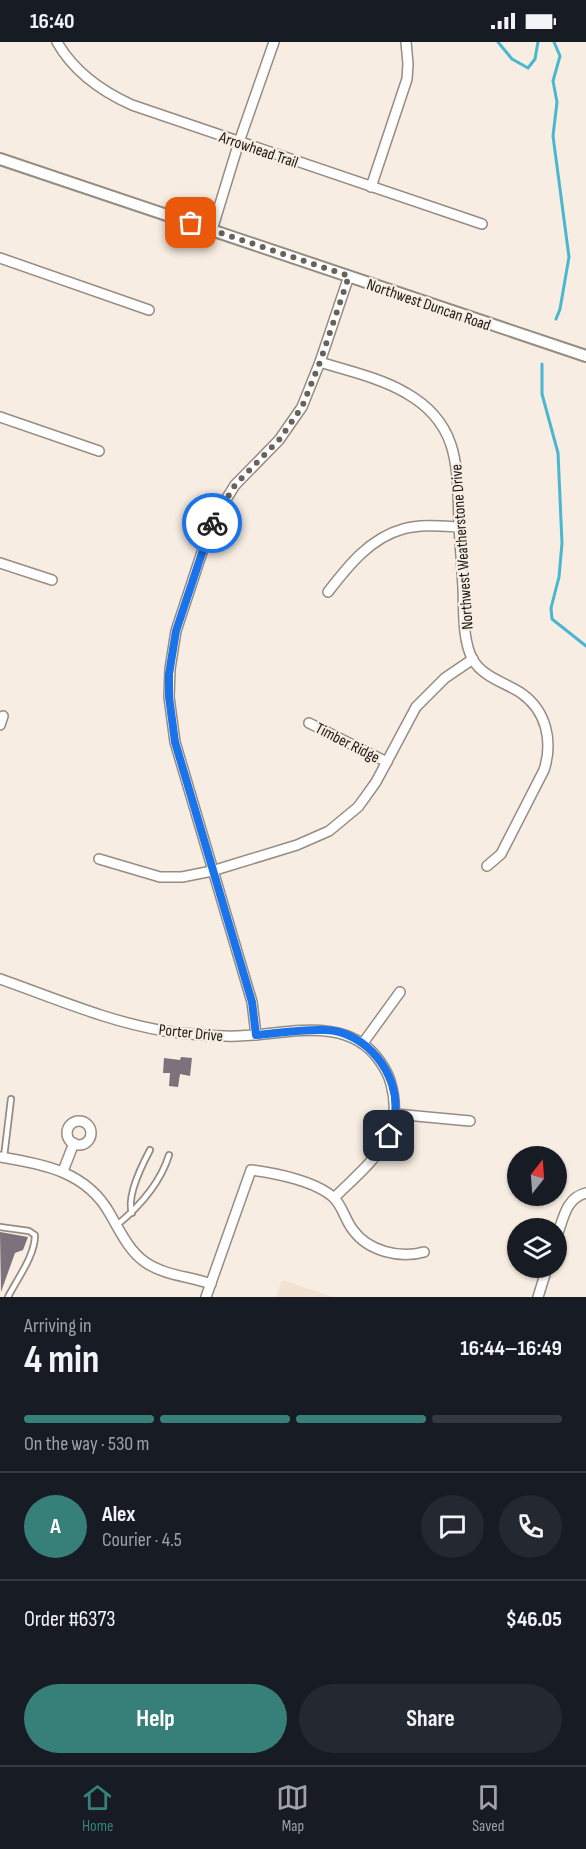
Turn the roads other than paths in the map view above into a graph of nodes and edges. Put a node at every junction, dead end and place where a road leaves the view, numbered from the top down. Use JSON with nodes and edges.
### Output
{"nodes":[{"id":1,"x":57,"y":42,"type":"edge"},
{"id":2,"x":274,"y":42,"type":"edge"},
{"id":3,"x":406,"y":42,"type":"edge"},
{"id":4,"x":239,"y":142,"type":"junction"},
{"id":5,"x":0,"y":159,"type":"edge"},
{"id":6,"x":371,"y":187,"type":"junction"},
{"id":7,"x":482,"y":224,"type":"dead end"},
{"id":8,"x":212,"y":230,"type":"junction"},
{"id":9,"x":0,"y":258,"type":"edge"},
{"id":10,"x":349,"y":276,"type":"junction"},
{"id":11,"x":149,"y":310,"type":"dead end"},
{"id":12,"x":586,"y":356,"type":"edge"},
{"id":13,"x":320,"y":362,"type":"junction"},
{"id":14,"x":0,"y":417,"type":"edge"},
{"id":15,"x":99,"y":451,"type":"dead end"},
{"id":16,"x":459,"y":527,"type":"junction"},
{"id":17,"x":0,"y":563,"type":"edge"},
{"id":18,"x":52,"y":580,"type":"dead end"},
{"id":19,"x":328,"y":592,"type":"dead end"},
{"id":20,"x":473,"y":659,"type":"junction"},
{"id":21,"x":309,"y":723,"type":"dead end"},
{"id":22,"x":387,"y":762,"type":"junction"},
{"id":23,"x":99,"y":859,"type":"dead end"},
{"id":24,"x":487,"y":866,"type":"dead end"},
{"id":25,"x":212,"y":871,"type":"junction"},
{"id":26,"x":0,"y":979,"type":"edge"},
{"id":27,"x":400,"y":992,"type":"dead end"},
{"id":28,"x":256,"y":1035,"type":"junction"},
{"id":29,"x":363,"y":1043,"type":"junction"},
{"id":30,"x":11,"y":1099,"type":"dead end"},
{"id":31,"x":395,"y":1114,"type":"junction"},
{"id":32,"x":470,"y":1121,"type":"dead end"},
{"id":33,"x":74,"y":1143,"type":"dead end"},
{"id":34,"x":150,"y":1150,"type":"dead end"},
{"id":35,"x":169,"y":1155,"type":"dead end"},
{"id":36,"x":2,"y":1157,"type":"edge"},
{"id":37,"x":63,"y":1171,"type":"junction"},
{"id":38,"x":586,"y":1193,"type":"edge"},
{"id":39,"x":334,"y":1198,"type":"junction"},
{"id":40,"x":132,"y":1213,"type":"junction"},
{"id":41,"x":563,"y":1218,"type":"edge"},
{"id":42,"x":117,"y":1225,"type":"junction"},
{"id":43,"x":0,"y":1227,"type":"edge"},
{"id":44,"x":424,"y":1252,"type":"dead end"},
{"id":45,"x":544,"y":1278,"type":"edge"},
{"id":46,"x":211,"y":1284,"type":"junction"},
{"id":47,"x":8,"y":1297,"type":"edge"},
{"id":48,"x":206,"y":1297,"type":"edge"},
{"id":49,"x":538,"y":1297,"type":"edge"}],
"edges":[{"from":1,"to":4,"type":"street","name":"Arrowhead Trail"},
{"from":2,"to":4,"type":"street"},
{"from":3,"to":6,"type":"street"},
{"from":4,"to":6,"type":"street","name":"Arrowhead Trail"},
{"from":4,"to":8,"type":"street"},
{"from":5,"to":8,"type":"street","name":"Northwest Duncan Road"},
{"from":6,"to":7,"type":"street","name":"Arrowhead Trail"},
{"from":8,"to":10,"type":"street","name":"Northwest Duncan Road"},
{"from":9,"to":11,"type":"street"},
{"from":10,"to":12,"type":"street","name":"Northwest Duncan Road"},
{"from":10,"to":13,"type":"street"},
{"from":13,"to":16,"type":"street","name":"Northwest Weatherstone Drive"},
{"from":13,"to":25,"type":"street"},
{"from":14,"to":15,"type":"street"},
{"from":16,"to":19,"type":"street"},
{"from":16,"to":20,"type":"street","name":"Northwest Weatherstone Drive"},
{"from":17,"to":18,"type":"street"},
{"from":20,"to":22,"type":"street"},
{"from":20,"to":24,"type":"street"},
{"from":21,"to":22,"type":"street","name":"Timber Ridge"},
{"from":22,"to":25,"type":"street"},
{"from":23,"to":25,"type":"street"},
{"from":25,"to":28,"type":"street"},
{"from":26,"to":28,"type":"street","name":"Porter Drive"},
{"from":27,"to":29,"type":"street"},
{"from":28,"to":29,"type":"street","name":"Porter Drive"},
{"from":29,"to":31,"type":"street","name":"Porter Drive"},
{"from":30,"to":36,"type":"lane"},
{"from":31,"to":32,"type":"street"},
{"from":31,"to":39,"type":"street","name":"Porter Drive"},
{"from":33,"to":37,"type":"street"},
{"from":34,"to":40,"type":"lane"},
{"from":35,"to":40,"type":"lane"},
{"from":36,"to":37,"type":"street"},
{"from":37,"to":42,"type":"street"},
{"from":38,"to":41,"type":"street"},
{"from":39,"to":44,"type":"street"},
{"from":39,"to":46,"type":"street"},
{"from":40,"to":42,"type":"lane"},
{"from":42,"to":46,"type":"street"},
{"from":43,"to":47,"type":"lane"},
{"from":45,"to":49,"type":"street"},
{"from":46,"to":48,"type":"street"}]}
